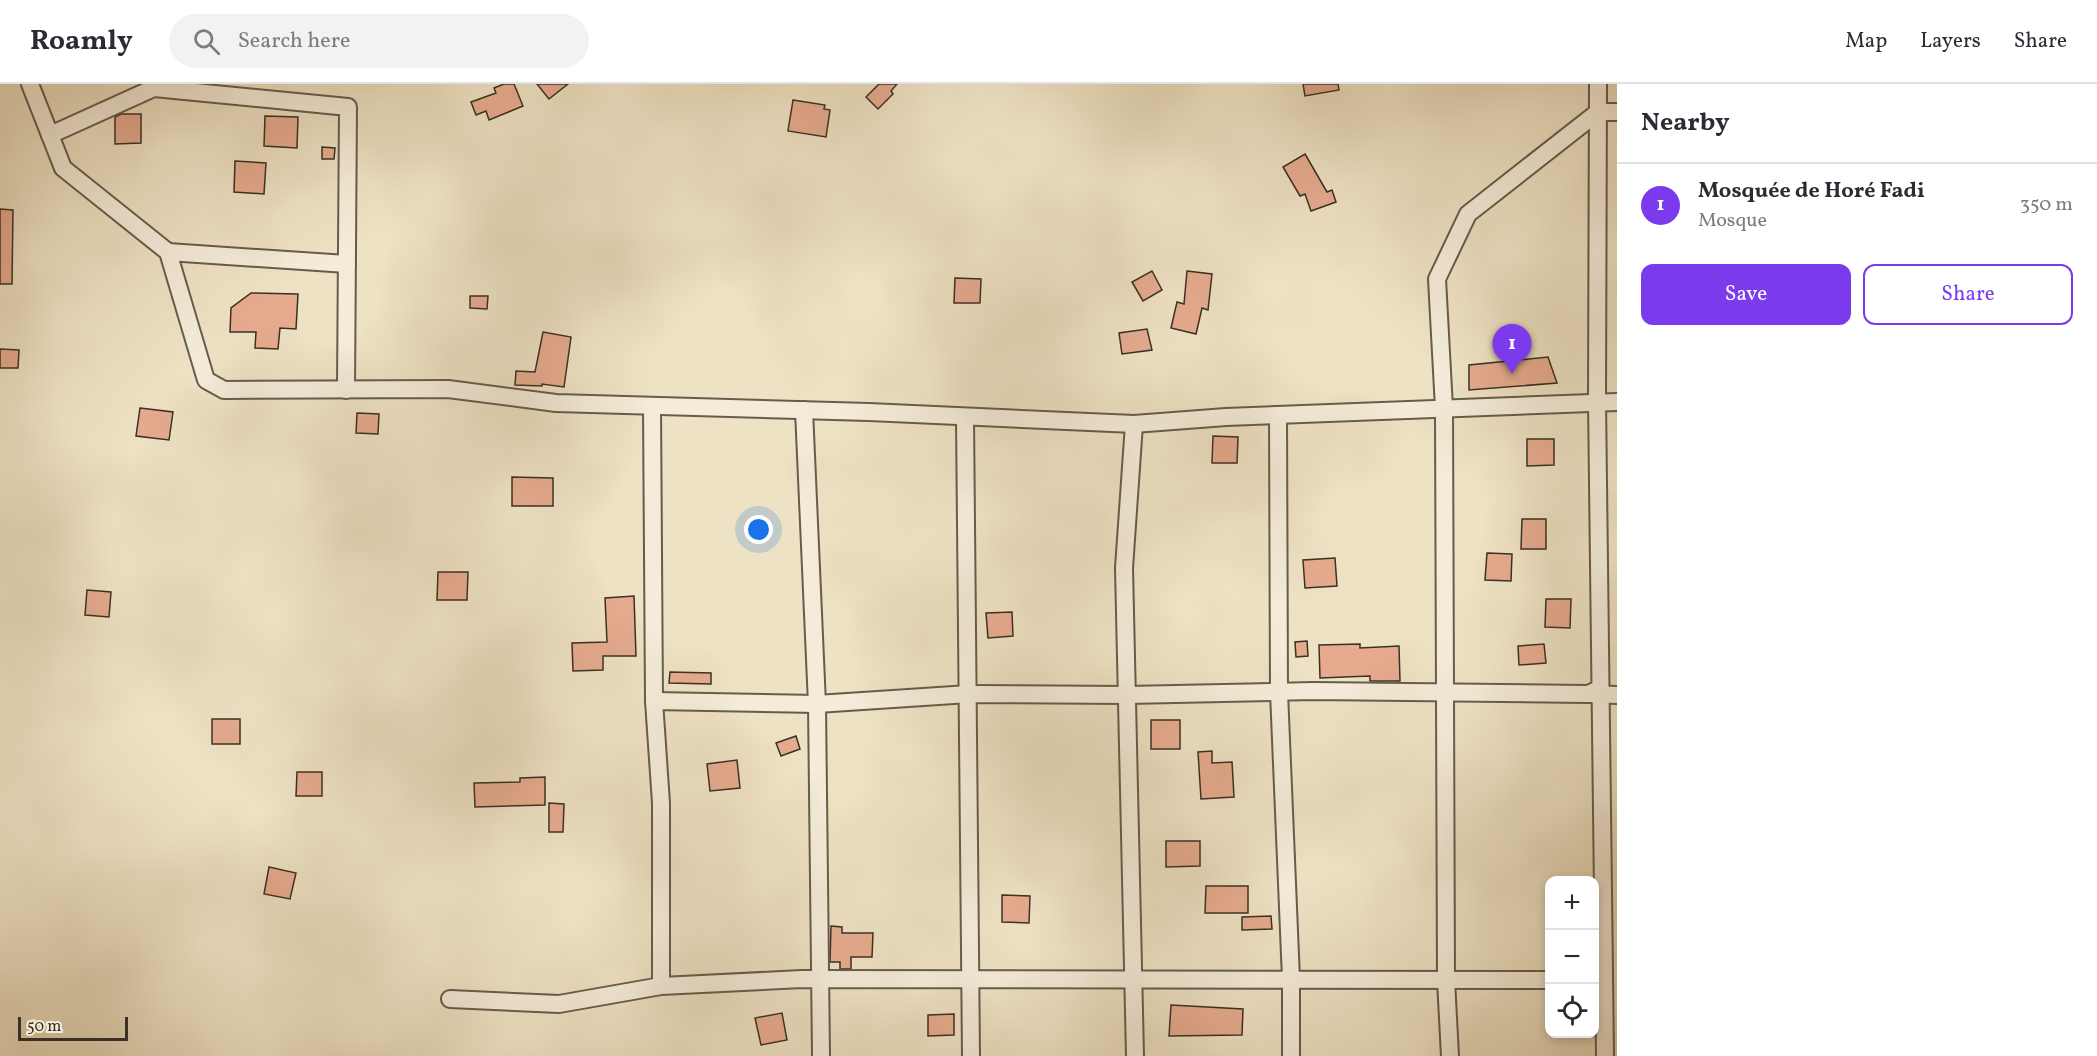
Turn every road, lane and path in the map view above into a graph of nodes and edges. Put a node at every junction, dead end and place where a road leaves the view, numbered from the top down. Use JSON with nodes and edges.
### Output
{"nodes":[{"id":1,"x":30,"y":84,"type":"edge"},
{"id":2,"x":1598,"y":84,"type":"edge"},
{"id":3,"x":1598,"y":112,"type":"junction"},
{"id":4,"x":1617,"y":112,"type":"edge"},
{"id":5,"x":50,"y":135,"type":"junction"},
{"id":6,"x":168,"y":252,"type":"junction"},
{"id":7,"x":347,"y":264,"type":"junction"},
{"id":8,"x":346,"y":390,"type":"junction"},
{"id":9,"x":1597,"y":401,"type":"junction"},
{"id":10,"x":1617,"y":402,"type":"edge"},
{"id":11,"x":652,"y":407,"type":"junction"},
{"id":12,"x":1444,"y":408,"type":"junction"},
{"id":13,"x":804,"y":410,"type":"junction"},
{"id":14,"x":1278,"y":415,"type":"junction"},
{"id":15,"x":965,"y":417,"type":"junction"},
{"id":16,"x":1134,"y":424,"type":"junction"},
{"id":17,"x":1279,"y":692,"type":"junction"},
{"id":18,"x":1445,"y":693,"type":"junction"},
{"id":19,"x":1596,"y":693,"type":"junction"},
{"id":20,"x":969,"y":694,"type":"junction"},
{"id":21,"x":1127,"y":695,"type":"junction"},
{"id":22,"x":1617,"y":695,"type":"edge"},
{"id":23,"x":654,"y":701,"type":"junction"},
{"id":24,"x":817,"y":704,"type":"junction"},
{"id":25,"x":1134,"y":978,"type":"junction"},
{"id":26,"x":819,"y":979,"type":"junction"},
{"id":27,"x":1292,"y":979,"type":"junction"},
{"id":28,"x":971,"y":980,"type":"junction"},
{"id":29,"x":1446,"y":980,"type":"junction"},
{"id":30,"x":1545,"y":980,"type":"edge"},
{"id":31,"x":1605,"y":980,"type":"edge"},
{"id":32,"x":661,"y":986,"type":"junction"},
{"id":33,"x":450,"y":999,"type":"dead end"},
{"id":34,"x":821,"y":1056,"type":"edge"},
{"id":35,"x":971,"y":1056,"type":"edge"},
{"id":36,"x":1135,"y":1056,"type":"edge"},
{"id":37,"x":1291,"y":1056,"type":"edge"},
{"id":38,"x":1450,"y":1056,"type":"edge"},
{"id":39,"x":1605,"y":1056,"type":"edge"}],
"edges":[{"from":1,"to":5,"type":"street"},
{"from":2,"to":3,"type":"street"},
{"from":3,"to":4,"type":"street"},
{"from":3,"to":9,"type":"street"},
{"from":3,"to":12,"type":"street"},
{"from":5,"to":6,"type":"street"},
{"from":5,"to":7,"type":"street"},
{"from":6,"to":7,"type":"street"},
{"from":6,"to":8,"type":"street"},
{"from":7,"to":8,"type":"street"},
{"from":8,"to":11,"type":"street"},
{"from":9,"to":10,"type":"street"},
{"from":9,"to":12,"type":"street"},
{"from":9,"to":19,"type":"street"},
{"from":11,"to":13,"type":"street"},
{"from":11,"to":23,"type":"street"},
{"from":12,"to":14,"type":"street"},
{"from":12,"to":18,"type":"street"},
{"from":13,"to":15,"type":"street"},
{"from":13,"to":24,"type":"street"},
{"from":14,"to":16,"type":"street"},
{"from":14,"to":17,"type":"street"},
{"from":15,"to":16,"type":"street"},
{"from":15,"to":20,"type":"street"},
{"from":16,"to":21,"type":"street"},
{"from":17,"to":18,"type":"street"},
{"from":17,"to":21,"type":"street"},
{"from":17,"to":27,"type":"street"},
{"from":18,"to":19,"type":"street"},
{"from":18,"to":29,"type":"street"},
{"from":19,"to":22,"type":"street"},
{"from":19,"to":31,"type":"street"},
{"from":20,"to":21,"type":"street"},
{"from":20,"to":24,"type":"street"},
{"from":20,"to":28,"type":"street"},
{"from":21,"to":25,"type":"street"},
{"from":23,"to":24,"type":"street"},
{"from":23,"to":32,"type":"street"},
{"from":24,"to":26,"type":"street"},
{"from":25,"to":27,"type":"street"},
{"from":25,"to":28,"type":"street"},
{"from":25,"to":36,"type":"street"},
{"from":26,"to":28,"type":"street"},
{"from":26,"to":32,"type":"street"},
{"from":26,"to":34,"type":"street"},
{"from":27,"to":29,"type":"street"},
{"from":27,"to":37,"type":"street"},
{"from":28,"to":35,"type":"street"},
{"from":29,"to":30,"type":"street"},
{"from":29,"to":38,"type":"street"},
{"from":31,"to":39,"type":"street"},
{"from":32,"to":33,"type":"street"}]}
